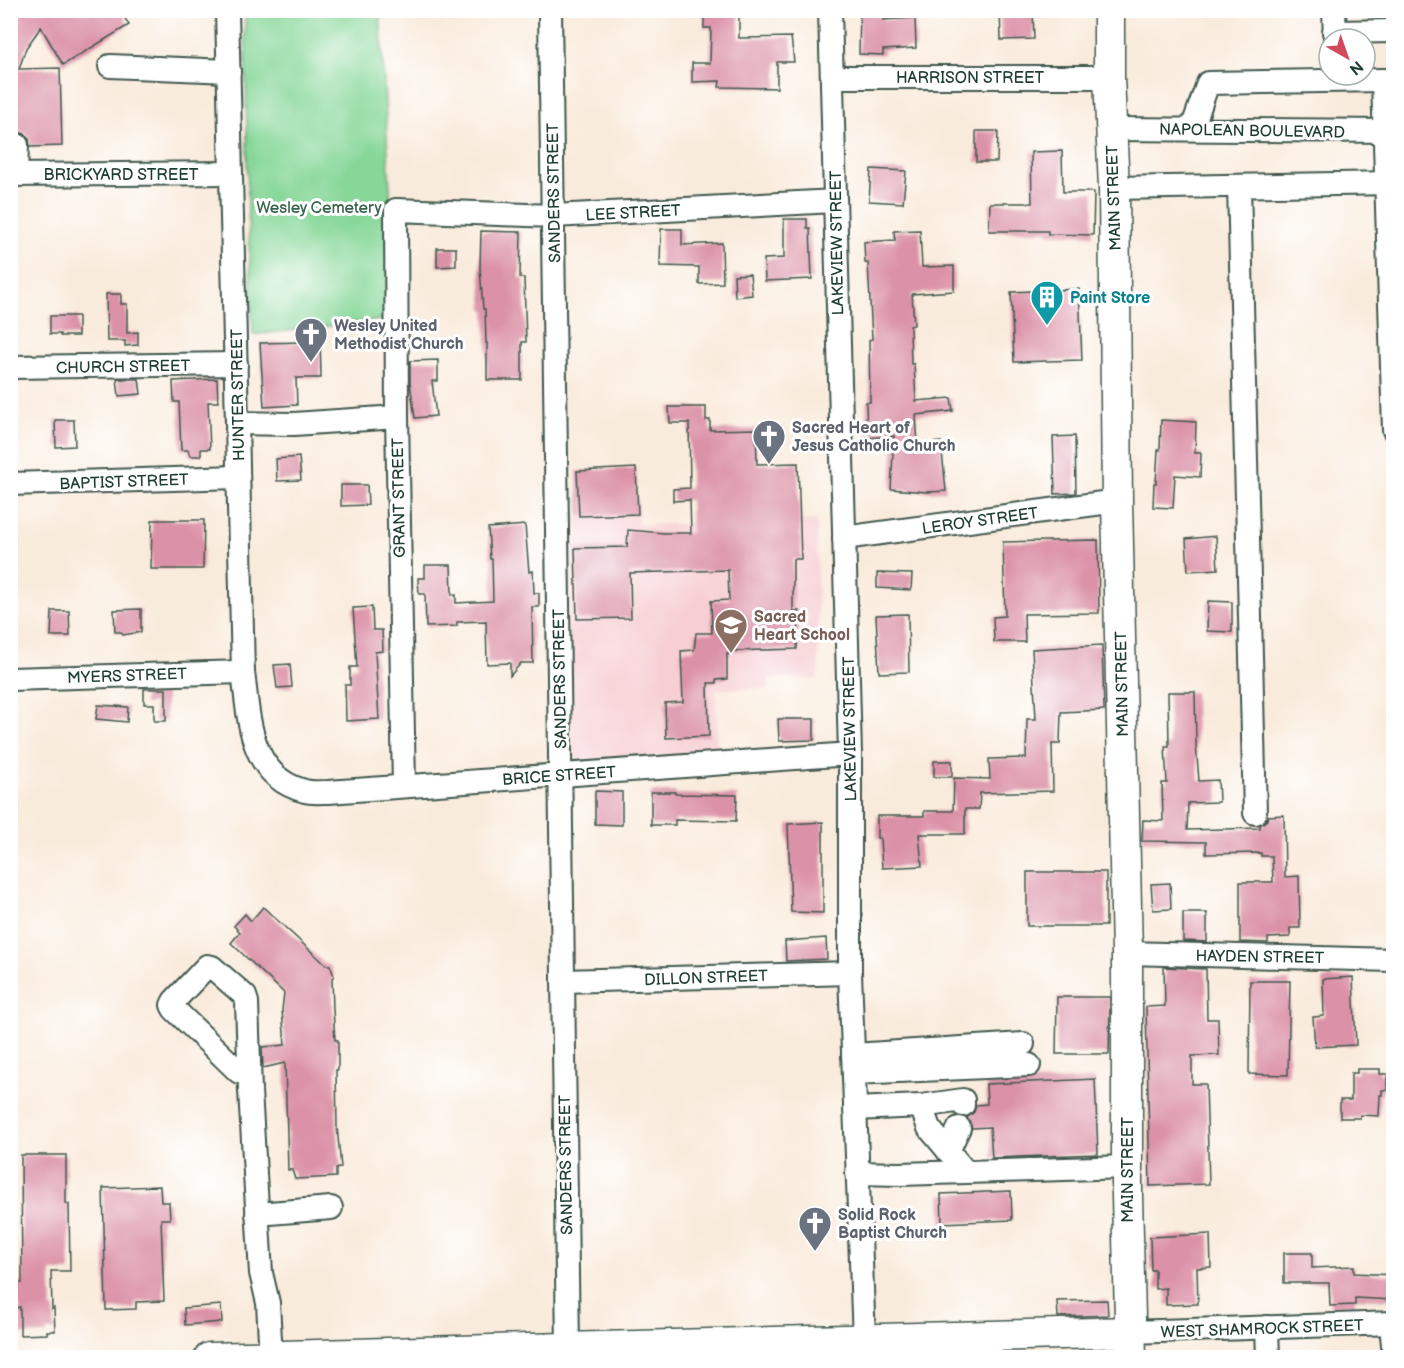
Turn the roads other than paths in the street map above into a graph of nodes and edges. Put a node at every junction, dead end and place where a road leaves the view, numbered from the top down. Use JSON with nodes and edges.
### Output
{"nodes":[{"id":1,"x":227,"y":10,"type":"edge"},
{"id":2,"x":550,"y":10,"type":"edge"},
{"id":3,"x":830,"y":10,"type":"edge"},
{"id":4,"x":1109,"y":10,"type":"edge"},
{"id":5,"x":1377,"y":30,"type":"edge"},
{"id":6,"x":1394,"y":31,"type":"edge"},
{"id":7,"x":110,"y":66,"type":"dead end"},
{"id":8,"x":229,"y":71,"type":"junction"},
{"id":9,"x":832,"y":77,"type":"junction"},
{"id":10,"x":1109,"y":77,"type":"junction"},
{"id":11,"x":1317,"y":79,"type":"edge"},
{"id":12,"x":1388,"y":80,"type":"edge"},
{"id":13,"x":1111,"y":129,"type":"junction"},
{"id":14,"x":1191,"y":129,"type":"junction"},
{"id":15,"x":1389,"y":131,"type":"edge"},
{"id":16,"x":17,"y":145,"type":"dead end"},
{"id":17,"x":231,"y":173,"type":"junction"},
{"id":18,"x":13,"y":175,"type":"edge"},
{"id":19,"x":1389,"y":183,"type":"edge"},
{"id":20,"x":1239,"y":186,"type":"junction"},
{"id":21,"x":1114,"y":188,"type":"junction"},
{"id":22,"x":835,"y":201,"type":"junction"},
{"id":23,"x":396,"y":210,"type":"joint"},
{"id":24,"x":553,"y":216,"type":"junction"},
{"id":25,"x":236,"y":364,"type":"junction"},
{"id":26,"x":10,"y":367,"type":"edge"},
{"id":27,"x":396,"y":417,"type":"junction"},
{"id":28,"x":237,"y":423,"type":"junction"},
{"id":29,"x":1394,"y":430,"type":"edge"},
{"id":30,"x":238,"y":477,"type":"junction"},
{"id":31,"x":10,"y":484,"type":"edge"},
{"id":32,"x":1117,"y":501,"type":"junction"},
{"id":33,"x":844,"y":538,"type":"junction"},
{"id":34,"x":243,"y":672,"type":"junction"},
{"id":35,"x":10,"y":679,"type":"edge"},
{"id":36,"x":850,"y":754,"type":"junction"},
{"id":37,"x":273,"y":774,"type":"joint"},
{"id":38,"x":560,"y":775,"type":"junction"},
{"id":39,"x":404,"y":786,"type":"junction"},
{"id":40,"x":1255,"y":813,"type":"dead end"},
{"id":41,"x":1127,"y":953,"type":"junction"},
{"id":42,"x":1394,"y":960,"type":"edge"},
{"id":43,"x":850,"y":973,"type":"junction"},
{"id":44,"x":563,"y":981,"type":"junction"},
{"id":45,"x":1026,"y":1055,"type":"dead end"},
{"id":46,"x":853,"y":1064,"type":"junction"},
{"id":47,"x":249,"y":1073,"type":"junction"},
{"id":48,"x":963,"y":1105,"type":"dead end"},
{"id":49,"x":921,"y":1106,"type":"junction"},
{"id":50,"x":855,"y":1109,"type":"junction"},
{"id":51,"x":959,"y":1128,"type":"dead end"},
{"id":52,"x":948,"y":1151,"type":"junction"},
{"id":53,"x":1127,"y":1167,"type":"junction"},
{"id":54,"x":965,"y":1171,"type":"junction"},
{"id":55,"x":858,"y":1173,"type":"junction"},
{"id":56,"x":331,"y":1208,"type":"dead end"},
{"id":57,"x":257,"y":1214,"type":"junction"},
{"id":58,"x":1392,"y":1323,"type":"edge"},
{"id":59,"x":1267,"y":1327,"type":"junction"},
{"id":60,"x":864,"y":1340,"type":"junction"},
{"id":61,"x":1131,"y":1345,"type":"edge"},
{"id":62,"x":568,"y":1348,"type":"junction"},
{"id":63,"x":784,"y":1350,"type":"edge"},
{"id":64,"x":470,"y":1354,"type":"edge"},
{"id":65,"x":271,"y":1357,"type":"edge"},
{"id":66,"x":1394,"y":1357,"type":"edge"},
{"id":67,"x":209,"y":1358,"type":"edge"},
{"id":68,"x":1268,"y":1358,"type":"edge"}],
"edges":[{"from":1,"to":8,"type":"street","name":"HUNTER STREET"},
{"from":2,"to":24,"type":"street","name":"SANDERS STREET"},
{"from":3,"to":9,"type":"street","name":"LAKEVIEW STREET"},
{"from":4,"to":10,"type":"main road","name":"MAIN STREET"},
{"from":5,"to":6,"type":"street"},
{"from":7,"to":8,"type":"street"},
{"from":8,"to":17,"type":"street","name":"HUNTER STREET"},
{"from":9,"to":10,"type":"street","name":"HARRISON STREET"},
{"from":9,"to":22,"type":"street","name":"LAKEVIEW STREET"},
{"from":10,"to":13,"type":"main road","name":"MAIN STREET"},
{"from":11,"to":14,"type":"street"},
{"from":12,"to":15,"type":"street"},
{"from":13,"to":14,"type":"street","name":"NAPOLEAN BOULEVARD"},
{"from":13,"to":21,"type":"main road","name":"MAIN STREET"},
{"from":14,"to":15,"type":"street","name":"NAPOLEAN BOULEVARD"},
{"from":15,"to":19,"type":"street"},
{"from":16,"to":18,"type":"street"},
{"from":17,"to":18,"type":"street","name":"BRICKYARD STREET"},
{"from":17,"to":25,"type":"street","name":"HUNTER STREET"},
{"from":19,"to":20,"type":"street"},
{"from":19,"to":29,"type":"street"},
{"from":20,"to":21,"type":"street"},
{"from":20,"to":40,"type":"street"},
{"from":21,"to":32,"type":"main road","name":"MAIN STREET"},
{"from":22,"to":24,"type":"street","name":"LEE STREET"},
{"from":22,"to":33,"type":"street","name":"LAKEVIEW STREET"},
{"from":23,"to":24,"type":"street","name":"LEE STREET"},
{"from":23,"to":27,"type":"street","name":"GRANT STREET"},
{"from":24,"to":38,"type":"street","name":"SANDERS STREET"},
{"from":25,"to":26,"type":"street","name":"CHURCH STREET"},
{"from":25,"to":28,"type":"street","name":"HUNTER STREET"},
{"from":27,"to":28,"type":"street"},
{"from":27,"to":39,"type":"street","name":"GRANT STREET"},
{"from":28,"to":30,"type":"street","name":"HUNTER STREET"},
{"from":30,"to":31,"type":"street","name":"BAPTIST STREET"},
{"from":30,"to":34,"type":"street","name":"HUNTER STREET"},
{"from":32,"to":33,"type":"street","name":"LEROY STREET"},
{"from":32,"to":41,"type":"main road","name":"MAIN STREET"},
{"from":33,"to":36,"type":"street","name":"LAKEVIEW STREET"},
{"from":34,"to":35,"type":"street","name":"MYERS STREET"},
{"from":34,"to":37,"type":"street","name":"HUNTER STREET"},
{"from":36,"to":38,"type":"street","name":"BRICE STREET"},
{"from":36,"to":43,"type":"street","name":"LAKEVIEW STREET"},
{"from":37,"to":39,"type":"street","name":"BRICE STREET"},
{"from":38,"to":39,"type":"street","name":"BRICE STREET"},
{"from":38,"to":44,"type":"street","name":"SANDERS STREET"},
{"from":41,"to":42,"type":"street","name":"HAYDEN STREET"},
{"from":41,"to":53,"type":"main road","name":"MAIN STREET"},
{"from":43,"to":44,"type":"street","name":"DILLON STREET"},
{"from":43,"to":46,"type":"street","name":"LAKEVIEW STREET"},
{"from":44,"to":62,"type":"street","name":"SANDERS STREET"},
{"from":45,"to":46,"type":"street"},
{"from":46,"to":50,"type":"street","name":"LAKEVIEW STREET"},
{"from":47,"to":47,"type":"street"},
{"from":47,"to":57,"type":"street"},
{"from":48,"to":49,"type":"street"},
{"from":49,"to":50,"type":"street"},
{"from":49,"to":52,"type":"street"},
{"from":50,"to":55,"type":"street","name":"LAKEVIEW STREET"},
{"from":51,"to":52,"type":"street"},
{"from":52,"to":54,"type":"street"},
{"from":53,"to":54,"type":"street"},
{"from":53,"to":61,"type":"main road","name":"MAIN STREET"},
{"from":54,"to":55,"type":"street"},
{"from":55,"to":60,"type":"street","name":"LAKEVIEW STREET"},
{"from":56,"to":57,"type":"street"},
{"from":57,"to":65,"type":"street"},
{"from":58,"to":59,"type":"street","name":"WEST SHAMROCK STREET"},
{"from":58,"to":66,"type":"street"},
{"from":59,"to":61,"type":"street","name":"WEST SHAMROCK STREET"},
{"from":59,"to":68,"type":"street"},
{"from":60,"to":61,"type":"main road"},
{"from":60,"to":63,"type":"main road"},
{"from":62,"to":63,"type":"main road"},
{"from":62,"to":64,"type":"main road"},
{"from":64,"to":65,"type":"main road"},
{"from":65,"to":67,"type":"main road"}]}
